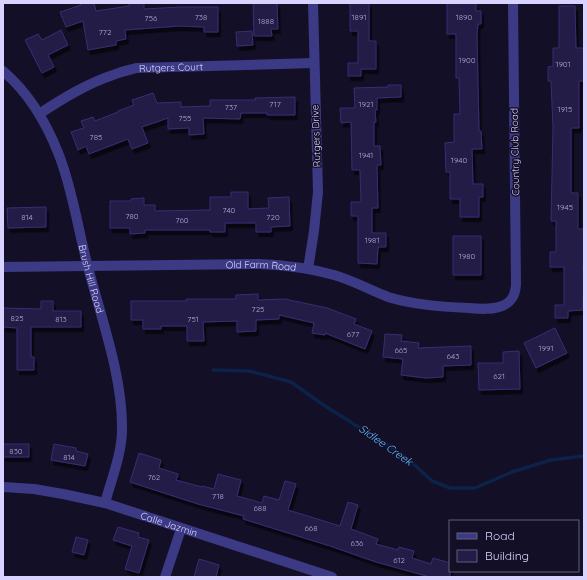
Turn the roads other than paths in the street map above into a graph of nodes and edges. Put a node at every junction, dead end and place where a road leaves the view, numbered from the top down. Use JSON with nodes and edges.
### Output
{"nodes":[{"id":1,"x":313,"y":3,"type":"edge"},
{"id":2,"x":513,"y":3,"type":"edge"},
{"id":3,"x":314,"y":63,"type":"junction"},
{"id":4,"x":3,"y":70,"type":"edge"},
{"id":5,"x":39,"y":114,"type":"junction"},
{"id":6,"x":3,"y":267,"type":"edge"},
{"id":7,"x":87,"y":267,"type":"junction"},
{"id":8,"x":308,"y":269,"type":"junction"},
{"id":9,"x":511,"y":300,"type":"joint"},
{"id":10,"x":3,"y":487,"type":"edge"},
{"id":11,"x":105,"y":503,"type":"junction"},
{"id":12,"x":181,"y":528,"type":"junction"},
{"id":13,"x":165,"y":577,"type":"edge"},
{"id":14,"x":332,"y":577,"type":"edge"}],
"edges":[{"from":1,"to":3,"type":"street","name":"Rutgers Drive"},
{"from":2,"to":9,"type":"street","name":"Country Club Road"},
{"from":3,"to":5,"type":"street","name":"Rutgers Court"},
{"from":3,"to":8,"type":"street","name":"Rutgers Drive"},
{"from":4,"to":5,"type":"street","name":"Brush Hill Road"},
{"from":5,"to":7,"type":"street","name":"Brush Hill Road"},
{"from":6,"to":7,"type":"street","name":"Old Farm Road"},
{"from":7,"to":8,"type":"street","name":"Old Farm Road"},
{"from":7,"to":11,"type":"street","name":"Brush Hill Road"},
{"from":8,"to":9,"type":"street","name":"Old Farm Road"},
{"from":10,"to":11,"type":"street","name":"Calle Jazmin"},
{"from":11,"to":12,"type":"street","name":"Calle Jazmin"},
{"from":12,"to":13,"type":"street"},
{"from":12,"to":14,"type":"street","name":"Calle Jazmin"}]}
